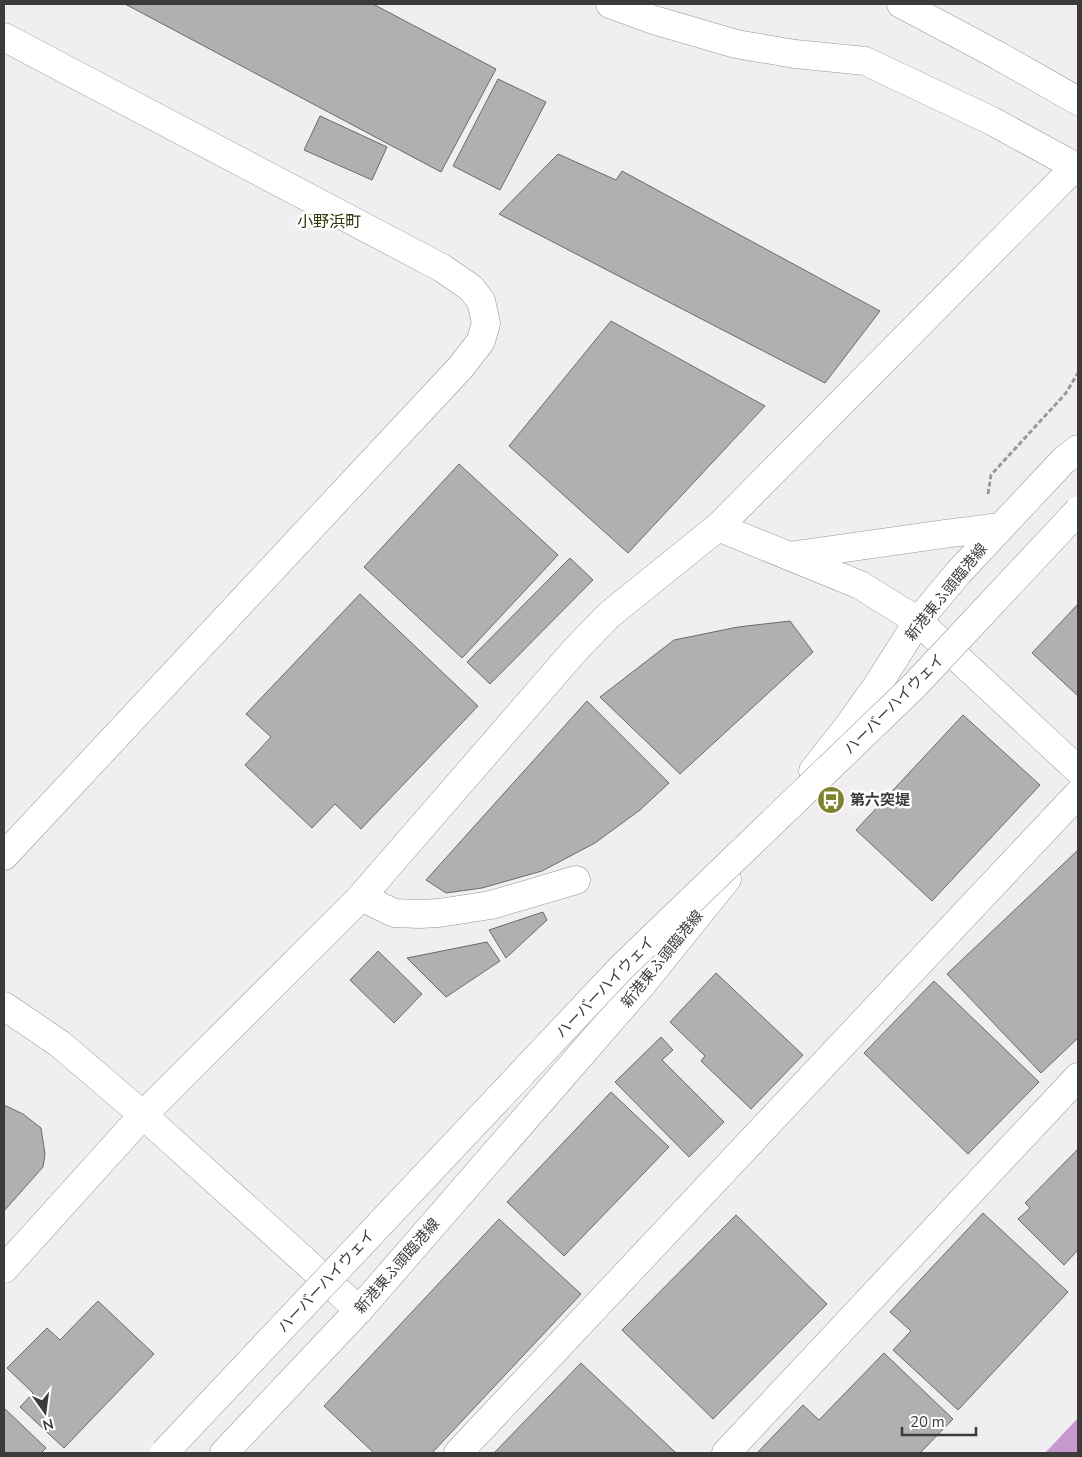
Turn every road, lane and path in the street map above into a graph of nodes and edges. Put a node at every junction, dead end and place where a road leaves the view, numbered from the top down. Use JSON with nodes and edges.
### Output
{"nodes":[{"id":1,"x":610,"y":4,"type":"edge"},
{"id":2,"x":901,"y":4,"type":"edge"},
{"id":3,"x":4,"y":37,"type":"edge"},
{"id":4,"x":1078,"y":101,"type":"edge"},
{"id":5,"x":1077,"y":167,"type":"edge"},
{"id":6,"x":1078,"y":373,"type":"edge"},
{"id":7,"x":1073,"y":461,"type":"edge"},
{"id":8,"x":988,"y":494,"type":"dead end"},
{"id":9,"x":1078,"y":511,"type":"edge"},
{"id":10,"x":718,"y":527,"type":"junction"},
{"id":11,"x":1001,"y":527,"type":"junction"},
{"id":12,"x":1078,"y":532,"type":"edge"},
{"id":13,"x":788,"y":556,"type":"junction"},
{"id":14,"x":918,"y":622,"type":"junction"},
{"id":15,"x":1078,"y":770,"type":"edge"},
{"id":16,"x":1078,"y":794,"type":"edge"},
{"id":17,"x":4,"y":856,"type":"edge"},
{"id":18,"x":576,"y":880,"type":"dead end"},
{"id":19,"x":361,"y":897,"type":"junction"},
{"id":20,"x":4,"y":1006,"type":"edge"},
{"id":21,"x":1078,"y":1077,"type":"edge"},
{"id":22,"x":143,"y":1114,"type":"junction"},
{"id":23,"x":4,"y":1269,"type":"edge"},
{"id":24,"x":359,"y":1310,"type":"junction"},
{"id":25,"x":164,"y":1453,"type":"edge"},
{"id":26,"x":181,"y":1453,"type":"edge"},
{"id":27,"x":224,"y":1453,"type":"edge"},
{"id":28,"x":458,"y":1453,"type":"edge"},
{"id":29,"x":726,"y":1453,"type":"edge"}],
"edges":[{"from":1,"to":5,"type":"street"},
{"from":2,"to":4,"type":"street"},
{"from":3,"to":17,"type":"street"},
{"from":5,"to":10,"type":"street"},
{"from":6,"to":8,"type":"path"},
{"from":7,"to":11,"type":"street","name":"新港東ふ頭臨港線"},
{"from":9,"to":25,"type":"street","name":"ハーバーハイウェイ","bridge":true},
{"from":10,"to":13,"type":"street"},
{"from":10,"to":19,"type":"street"},
{"from":11,"to":13,"type":"street"},
{"from":11,"to":14,"type":"street","name":"新港東ふ頭臨港線"},
{"from":12,"to":26,"type":"street","name":"ハーバーハイウェイ"},
{"from":13,"to":14,"type":"street"},
{"from":14,"to":15,"type":"street"},
{"from":14,"to":24,"type":"street","name":"新港東ふ頭臨港線"},
{"from":16,"to":28,"type":"street"},
{"from":18,"to":19,"type":"street"},
{"from":19,"to":22,"type":"street"},
{"from":20,"to":22,"type":"street"},
{"from":21,"to":29,"type":"street"},
{"from":22,"to":23,"type":"street"},
{"from":22,"to":24,"type":"street"},
{"from":24,"to":27,"type":"street","name":"新港東ふ頭臨港線"}]}
